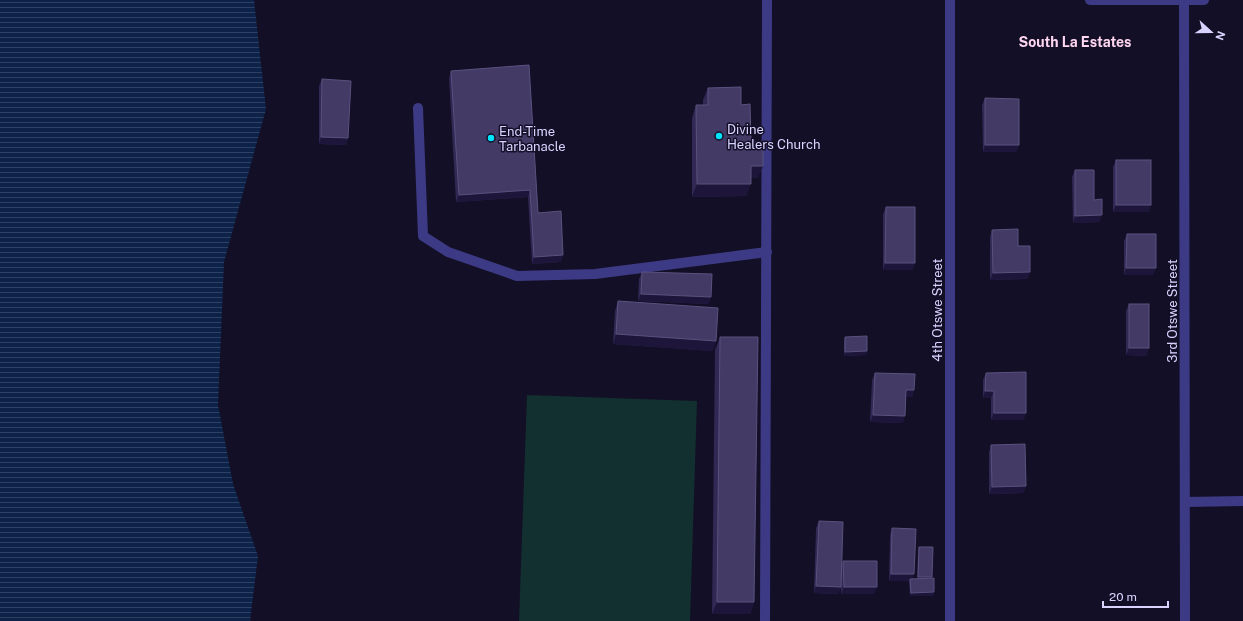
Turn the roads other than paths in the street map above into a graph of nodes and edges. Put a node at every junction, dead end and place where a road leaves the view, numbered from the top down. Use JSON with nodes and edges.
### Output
{"nodes":[{"id":1,"x":767,"y":0,"type":"edge"},
{"id":2,"x":950,"y":0,"type":"edge"},
{"id":3,"x":1090,"y":0,"type":"edge"},
{"id":4,"x":1184,"y":0,"type":"edge"},
{"id":5,"x":1204,"y":0,"type":"edge"},
{"id":6,"x":418,"y":108,"type":"dead end"},
{"id":7,"x":766,"y":252,"type":"junction"},
{"id":8,"x":1243,"y":501,"type":"edge"},
{"id":9,"x":1185,"y":502,"type":"junction"},
{"id":10,"x":765,"y":621,"type":"edge"},
{"id":11,"x":950,"y":621,"type":"edge"},
{"id":12,"x":1185,"y":621,"type":"edge"}],
"edges":[{"from":1,"to":7,"type":"street"},
{"from":2,"to":11,"type":"street","name":"4th Otswe Street"},
{"from":3,"to":4,"type":"street"},
{"from":4,"to":5,"type":"street"},
{"from":4,"to":9,"type":"street","name":"3rd Otswe Street"},
{"from":6,"to":7,"type":"street"},
{"from":7,"to":10,"type":"street"},
{"from":8,"to":9,"type":"street"},
{"from":9,"to":12,"type":"street","name":"3rd Otswe Street"}]}
